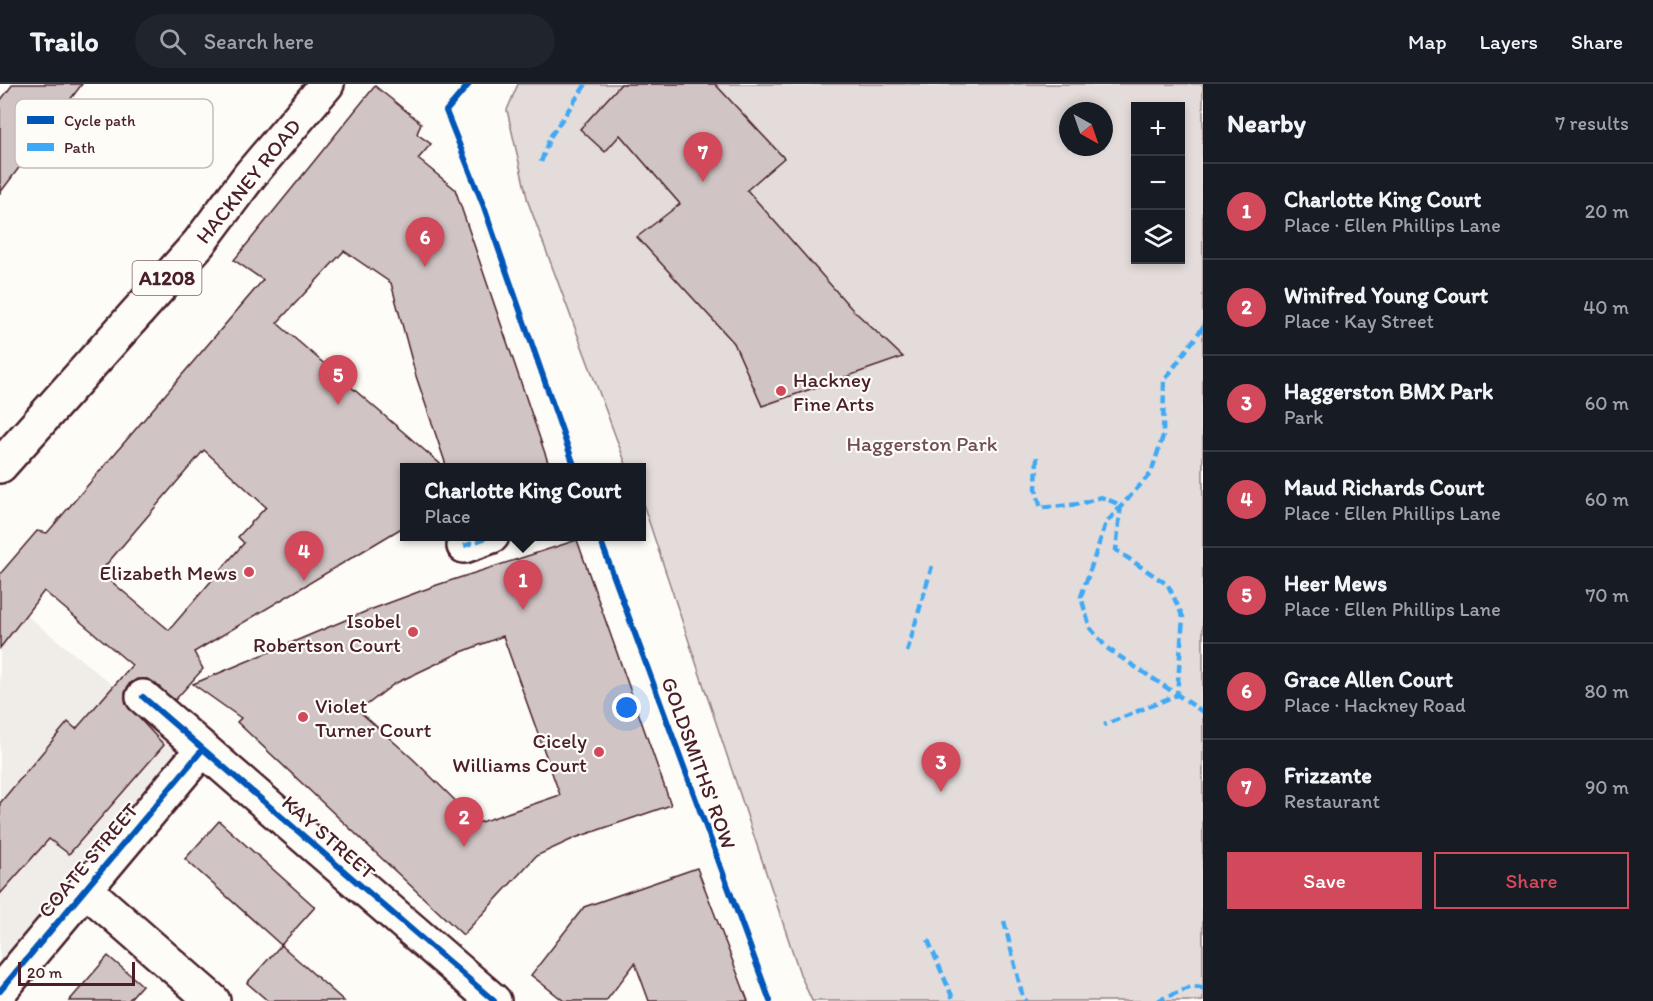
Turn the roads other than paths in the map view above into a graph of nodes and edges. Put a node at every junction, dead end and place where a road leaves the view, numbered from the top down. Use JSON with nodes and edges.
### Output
{"nodes":[{"id":1,"x":318,"y":87,"type":"edge"},
{"id":2,"x":0,"y":466,"type":"edge"},
{"id":3,"x":143,"y":698,"type":"dead end"},
{"id":4,"x":202,"y":750,"type":"junction"},
{"id":5,"x":85,"y":889,"type":"junction"},
{"id":6,"x":0,"y":991,"type":"edge"},
{"id":7,"x":204,"y":998,"type":"edge"},
{"id":8,"x":494,"y":1001,"type":"edge"}],
"edges":[{"from":1,"to":2,"type":"street","name":"HACKNEY ROAD","number":"A1208"},
{"from":3,"to":4,"type":"street","name":"KAY STREET"},
{"from":4,"to":5,"type":"street","name":"COATE STREET"},
{"from":4,"to":8,"type":"street","name":"KAY STREET"},
{"from":5,"to":6,"type":"street","name":"COATE STREET"},
{"from":5,"to":7,"type":"street"}]}
